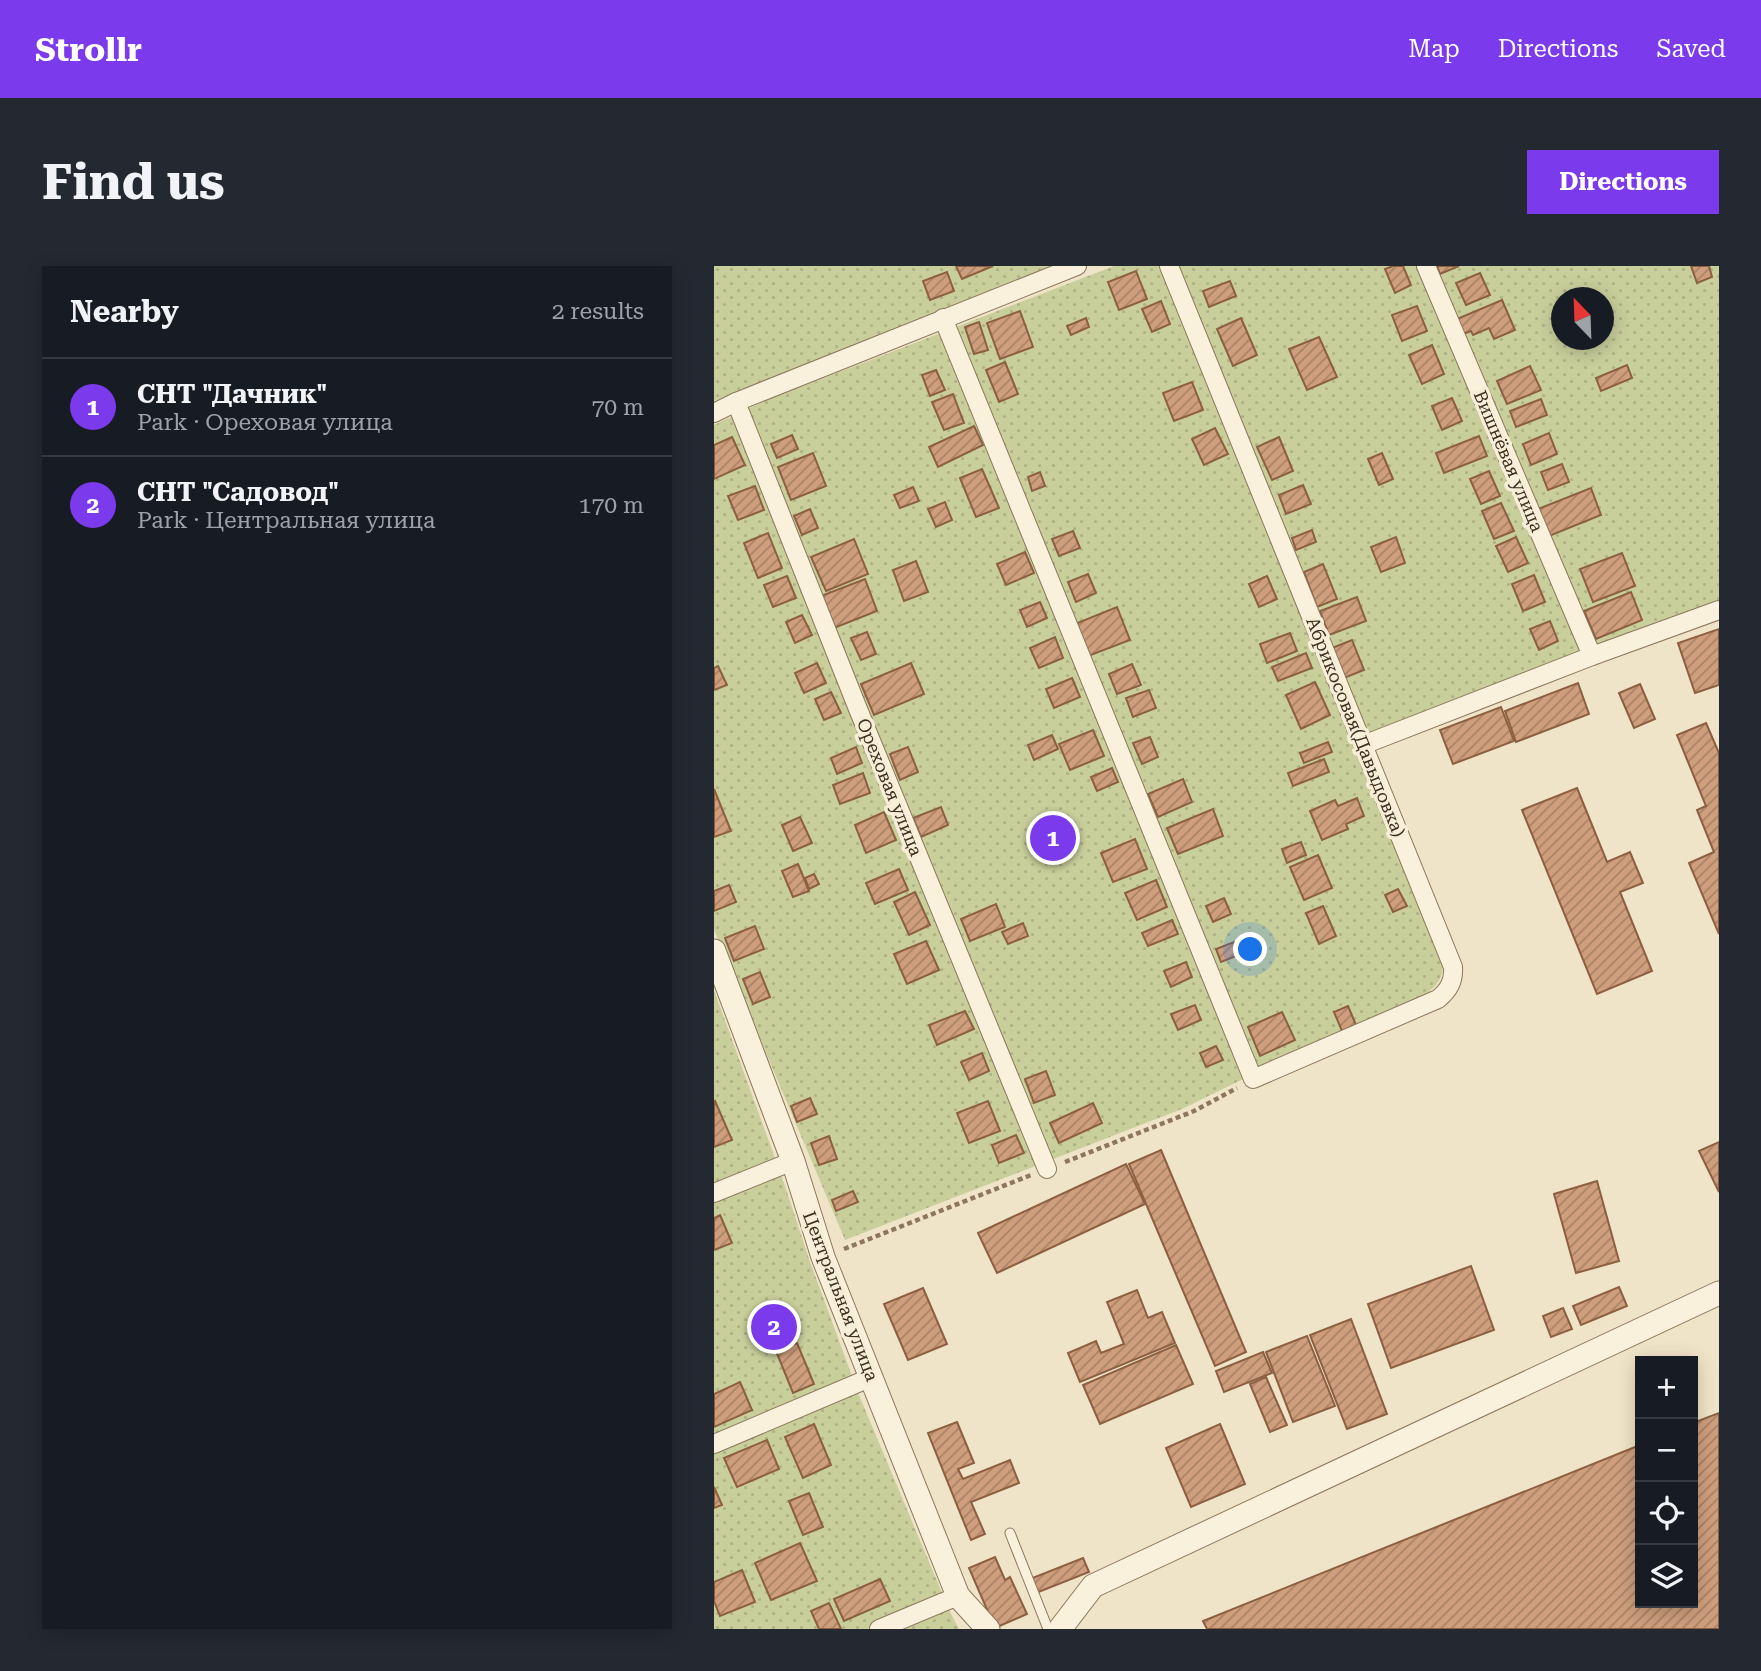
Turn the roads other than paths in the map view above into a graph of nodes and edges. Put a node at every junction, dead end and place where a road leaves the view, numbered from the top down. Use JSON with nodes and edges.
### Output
{"nodes":[{"id":1,"x":1077,"y":266,"type":"edge"},
{"id":2,"x":1169,"y":266,"type":"edge"},
{"id":3,"x":1426,"y":266,"type":"edge"},
{"id":4,"x":943,"y":318,"type":"junction"},
{"id":5,"x":736,"y":402,"type":"junction"},
{"id":6,"x":714,"y":413,"type":"edge"},
{"id":7,"x":1719,"y":610,"type":"edge"},
{"id":8,"x":1592,"y":656,"type":"junction"},
{"id":9,"x":1363,"y":746,"type":"junction"},
{"id":10,"x":716,"y":961,"type":"edge"},
{"id":11,"x":793,"y":1161,"type":"junction"},
{"id":12,"x":1047,"y":1169,"type":"road end"},
{"id":13,"x":714,"y":1193,"type":"edge"},
{"id":14,"x":1719,"y":1293,"type":"edge"},
{"id":15,"x":872,"y":1377,"type":"junction"},
{"id":16,"x":714,"y":1444,"type":"edge"},
{"id":17,"x":1010,"y":1533,"type":"dead end"},
{"id":18,"x":958,"y":1596,"type":"junction"},
{"id":19,"x":879,"y":1629,"type":"edge"},
{"id":20,"x":988,"y":1629,"type":"edge"},
{"id":21,"x":1048,"y":1629,"type":"edge"},
{"id":22,"x":1059,"y":1629,"type":"edge"}],
"edges":[{"from":1,"to":4,"type":"street"},
{"from":2,"to":9,"type":"street","name":"Абрикосовая(Давыдовка)"},
{"from":3,"to":8,"type":"street","name":"Вишнёвая улица"},
{"from":4,"to":5,"type":"street"},
{"from":4,"to":9,"type":"street","name":"Абрикосовая(Давыдовка)"},
{"from":5,"to":6,"type":"street"},
{"from":5,"to":12,"type":"street","name":"Ореховая улица"},
{"from":7,"to":8,"type":"street"},
{"from":8,"to":9,"type":"street"},
{"from":10,"to":11,"type":"street","name":"Центральная улица"},
{"from":11,"to":13,"type":"street"},
{"from":11,"to":15,"type":"street","name":"Центральная улица"},
{"from":14,"to":22,"type":"street"},
{"from":15,"to":16,"type":"street"},
{"from":15,"to":18,"type":"street","name":"Центральная улица"},
{"from":17,"to":21,"type":"lane"},
{"from":18,"to":19,"type":"street"},
{"from":18,"to":20,"type":"street","name":"Центральная улица"}]}
